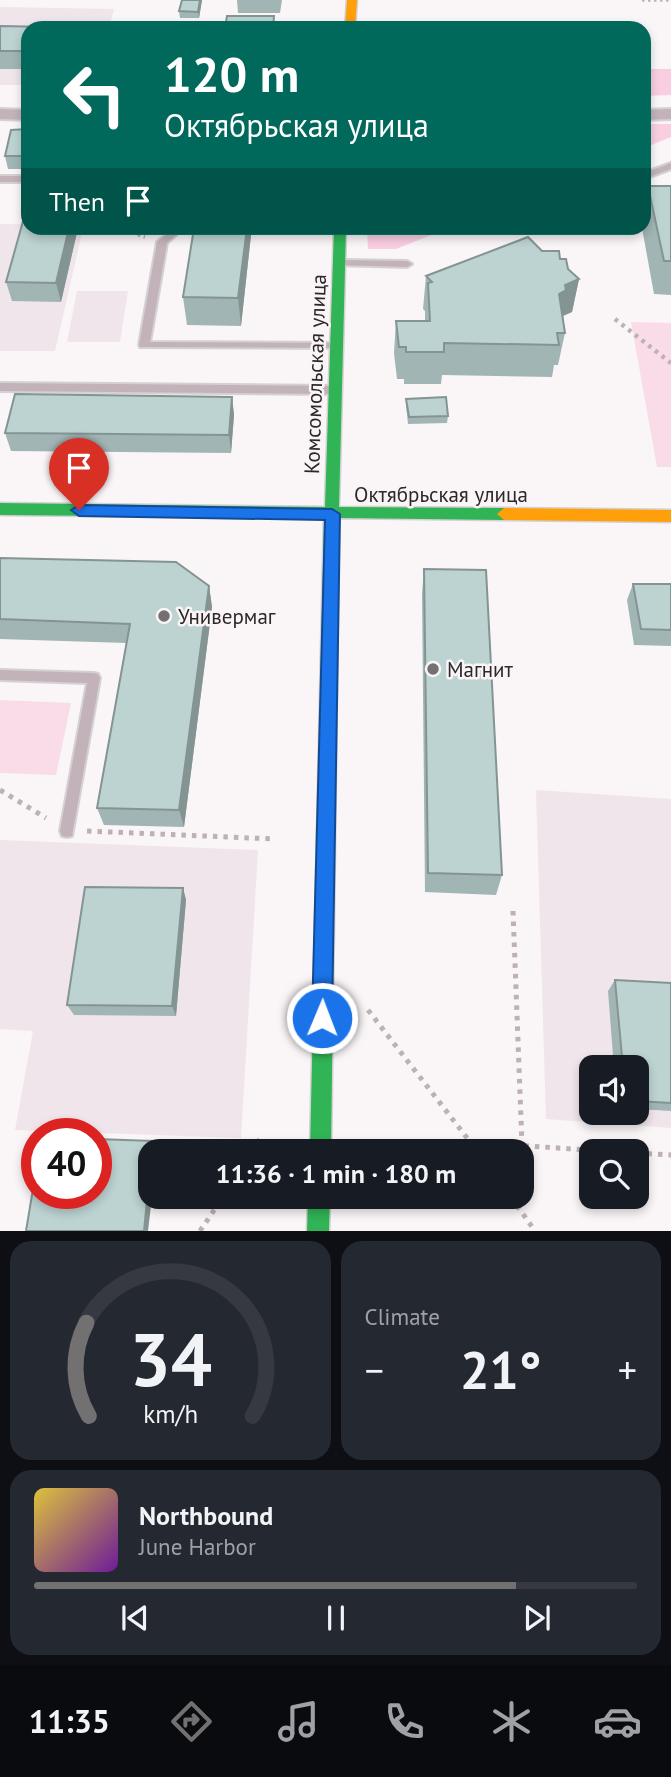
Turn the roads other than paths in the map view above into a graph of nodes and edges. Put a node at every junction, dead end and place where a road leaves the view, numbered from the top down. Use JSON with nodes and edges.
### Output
{"nodes":[{"id":1,"x":352,"y":0,"type":"edge"},
{"id":2,"x":351,"y":21,"type":"edge"},
{"id":3,"x":0,"y":114,"type":"edge"},
{"id":4,"x":671,"y":114,"type":"edge"},
{"id":5,"x":21,"y":115,"type":"edge"},
{"id":6,"x":651,"y":115,"type":"edge"},
{"id":7,"x":671,"y":166,"type":"edge"},
{"id":8,"x":651,"y":173,"type":"edge"},
{"id":9,"x":0,"y":179,"type":"edge"},
{"id":10,"x":21,"y":179,"type":"edge"},
{"id":11,"x":170,"y":235,"type":"edge"},
{"id":12,"x":340,"y":235,"type":"edge"},
{"id":13,"x":339,"y":263,"type":"junction"},
{"id":14,"x":407,"y":264,"type":"dead end"},
{"id":15,"x":335,"y":346,"type":"junction"},
{"id":16,"x":0,"y":387,"type":"edge"},
{"id":17,"x":334,"y":390,"type":"junction"},
{"id":18,"x":0,"y":509,"type":"edge"},
{"id":19,"x":332,"y":514,"type":"junction"},
{"id":20,"x":671,"y":516,"type":"edge"},
{"id":21,"x":0,"y":675,"type":"edge"},
{"id":22,"x":67,"y":831,"type":"road end"},
{"id":23,"x":320,"y":1139,"type":"edge"},
{"id":24,"x":319,"y":1209,"type":"edge"},
{"id":25,"x":318,"y":1231,"type":"edge"}],
"edges":[{"from":1,"to":2,"type":"street"},
{"from":3,"to":5,"type":"street"},
{"from":4,"to":6,"type":"street"},
{"from":7,"to":8,"type":"lane"},
{"from":9,"to":10,"type":"lane"},
{"from":11,"to":15,"type":"lane"},
{"from":12,"to":13,"type":"street","name":"Комсомольская улица"},
{"from":13,"to":14,"type":"lane"},
{"from":13,"to":15,"type":"street","name":"Комсомольская улица"},
{"from":15,"to":17,"type":"street","name":"Комсомольская улица"},
{"from":16,"to":17,"type":"lane"},
{"from":17,"to":19,"type":"street","name":"Комсомольская улица"},
{"from":18,"to":19,"type":"street","name":"Октябрьская улица"},
{"from":19,"to":20,"type":"street","name":"Октябрьская улица"},
{"from":19,"to":23,"type":"street","name":"Комсомольская улица"},
{"from":21,"to":22,"type":"lane"},
{"from":24,"to":25,"type":"street"}]}
